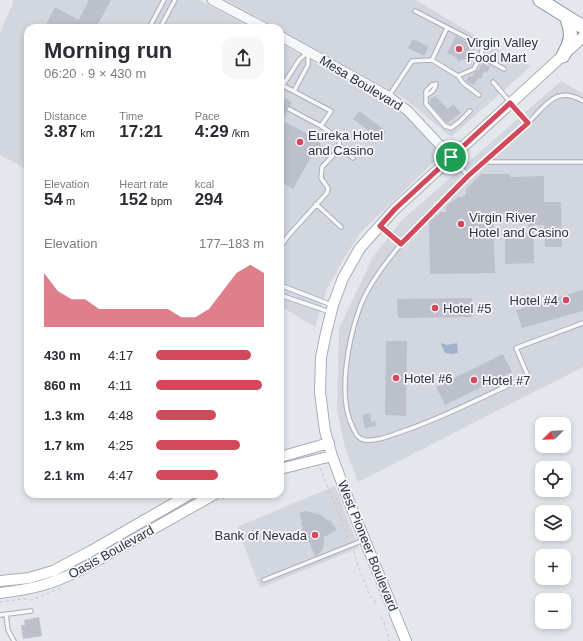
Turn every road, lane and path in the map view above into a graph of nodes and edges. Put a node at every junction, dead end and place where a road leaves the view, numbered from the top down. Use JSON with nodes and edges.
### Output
{"nodes":[{"id":1,"x":164,"y":0,"type":"edge"},
{"id":2,"x":175,"y":0,"type":"edge"},
{"id":3,"x":212,"y":0,"type":"edge"},
{"id":4,"x":540,"y":0,"type":"edge"},
{"id":5,"x":415,"y":11,"type":"dead end"},
{"id":6,"x":567,"y":18,"type":"junction"},
{"id":7,"x":151,"y":24,"type":"edge"},
{"id":8,"x":162,"y":24,"type":"edge"},
{"id":9,"x":257,"y":24,"type":"edge"},
{"id":10,"x":583,"y":27,"type":"edge"},
{"id":11,"x":447,"y":28,"type":"junction"},
{"id":12,"x":583,"y":37,"type":"edge"},
{"id":13,"x":284,"y":38,"type":"edge"},
{"id":14,"x":308,"y":51,"type":"junction"},
{"id":15,"x":481,"y":56,"type":"junction"},
{"id":16,"x":563,"y":56,"type":"junction"},
{"id":17,"x":432,"y":60,"type":"junction"},
{"id":18,"x":504,"y":69,"type":"dead end"},
{"id":19,"x":458,"y":76,"type":"junction"},
{"id":20,"x":284,"y":81,"type":"edge"},
{"id":21,"x":493,"y":82,"type":"dead end"},
{"id":22,"x":436,"y":84,"type":"dead end"},
{"id":23,"x":284,"y":85,"type":"edge"},
{"id":24,"x":294,"y":91,"type":"junction"},
{"id":25,"x":479,"y":94,"type":"dead end"},
{"id":26,"x":388,"y":96,"type":"junction"},
{"id":27,"x":583,"y":101,"type":"edge"},
{"id":28,"x":510,"y":103,"type":"junction"},
{"id":29,"x":289,"y":109,"type":"dead end"},
{"id":30,"x":470,"y":111,"type":"dead end"},
{"id":31,"x":528,"y":123,"type":"junction"},
{"id":32,"x":321,"y":126,"type":"junction"},
{"id":33,"x":340,"y":148,"type":"junction"},
{"id":34,"x":451,"y":157,"type":"junction"},
{"id":35,"x":353,"y":158,"type":"dead end"},
{"id":36,"x":484,"y":162,"type":"junction"},
{"id":37,"x":583,"y":162,"type":"edge"},
{"id":38,"x":468,"y":176,"type":"junction"},
{"id":39,"x":316,"y":204,"type":"junction"},
{"id":40,"x":380,"y":226,"type":"junction"},
{"id":41,"x":341,"y":227,"type":"dead end"},
{"id":42,"x":284,"y":242,"type":"edge"},
{"id":43,"x":401,"y":244,"type":"junction"},
{"id":44,"x":284,"y":286,"type":"edge"},
{"id":45,"x":284,"y":296,"type":"edge"},
{"id":46,"x":332,"y":309,"type":"junction"},
{"id":47,"x":583,"y":324,"type":"edge"},
{"id":48,"x":330,"y":450,"type":"junction"},
{"id":49,"x":284,"y":456,"type":"edge"},
{"id":50,"x":319,"y":465,"type":"dead end"},
{"id":51,"x":284,"y":467,"type":"edge"},
{"id":52,"x":183,"y":498,"type":"edge"},
{"id":53,"x":208,"y":498,"type":"edge"},
{"id":54,"x":365,"y":539,"type":"junction"},
{"id":55,"x":350,"y":540,"type":"dead end"},
{"id":56,"x":354,"y":551,"type":"dead end"},
{"id":57,"x":264,"y":580,"type":"dead end"},
{"id":58,"x":0,"y":581,"type":"edge"},
{"id":59,"x":0,"y":593,"type":"edge"},
{"id":60,"x":375,"y":603,"type":"dead end"},
{"id":61,"x":31,"y":611,"type":"dead end"},
{"id":62,"x":0,"y":614,"type":"edge"},
{"id":63,"x":6,"y":614,"type":"junction"},
{"id":64,"x":381,"y":618,"type":"dead end"},
{"id":65,"x":14,"y":641,"type":"edge"},
{"id":66,"x":389,"y":641,"type":"edge"},
{"id":67,"x":406,"y":641,"type":"edge"}],
"edges":[{"from":1,"to":7,"type":"lane"},
{"from":2,"to":8,"type":"lane"},
{"from":3,"to":9,"type":"street"},
{"from":4,"to":6,"type":"highway"},
{"from":5,"to":11,"type":"lane"},
{"from":6,"to":10,"type":"highway"},
{"from":6,"to":16,"type":"highway"},
{"from":11,"to":15,"type":"lane"},
{"from":11,"to":17,"type":"lane"},
{"from":12,"to":16,"type":"main road","name":"West Pioneer Boulevard"},
{"from":13,"to":14,"type":"street","name":"Mesa Boulevard"},
{"from":14,"to":20,"type":"lane"},
{"from":14,"to":24,"type":"lane"},
{"from":14,"to":26,"type":"street","name":"Mesa Boulevard"},
{"from":15,"to":18,"type":"lane"},
{"from":15,"to":19,"type":"lane"},
{"from":16,"to":28,"type":"main road","name":"West Pioneer Boulevard"},
{"from":17,"to":19,"type":"lane"},
{"from":17,"to":26,"type":"lane"},
{"from":19,"to":25,"type":"lane"},
{"from":21,"to":28,"type":"lane"},
{"from":22,"to":30,"type":"lane"},
{"from":23,"to":24,"type":"lane"},
{"from":24,"to":32,"type":"lane"},
{"from":26,"to":34,"type":"street","name":"Mesa Boulevard"},
{"from":27,"to":31,"type":"lane"},
{"from":28,"to":31,"type":"lane"},
{"from":28,"to":34,"type":"main road","name":"West Pioneer Boulevard"},
{"from":29,"to":32,"type":"lane"},
{"from":31,"to":36,"type":"lane"},
{"from":32,"to":33,"type":"lane"},
{"from":33,"to":35,"type":"lane"},
{"from":33,"to":39,"type":"lane"},
{"from":34,"to":38,"type":"lane"},
{"from":34,"to":40,"type":"main road","name":"West Pioneer Boulevard"},
{"from":36,"to":37,"type":"lane"},
{"from":36,"to":38,"type":"lane"},
{"from":38,"to":43,"type":"lane"},
{"from":39,"to":41,"type":"lane"},
{"from":39,"to":42,"type":"lane"},
{"from":40,"to":43,"type":"lane"},
{"from":40,"to":46,"type":"main road","name":"West Pioneer Boulevard"},
{"from":43,"to":47,"type":"lane"},
{"from":44,"to":46,"type":"lane"},
{"from":45,"to":46,"type":"lane"},
{"from":46,"to":48,"type":"main road","name":"West Pioneer Boulevard"},
{"from":48,"to":49,"type":"main road"},
{"from":48,"to":51,"type":"main road"},
{"from":48,"to":54,"type":"main road","name":"West Pioneer Boulevard"},
{"from":50,"to":55,"type":"path"},
{"from":52,"to":58,"type":"main road","name":"Oasis Boulevard"},
{"from":53,"to":59,"type":"main road","name":"Oasis Boulevard"},
{"from":54,"to":57,"type":"lane"},
{"from":54,"to":67,"type":"main road","name":"West Pioneer Boulevard"},
{"from":56,"to":60,"type":"path"},
{"from":61,"to":63,"type":"lane"},
{"from":62,"to":63,"type":"lane"},
{"from":63,"to":65,"type":"lane"},
{"from":64,"to":66,"type":"path"}]}
